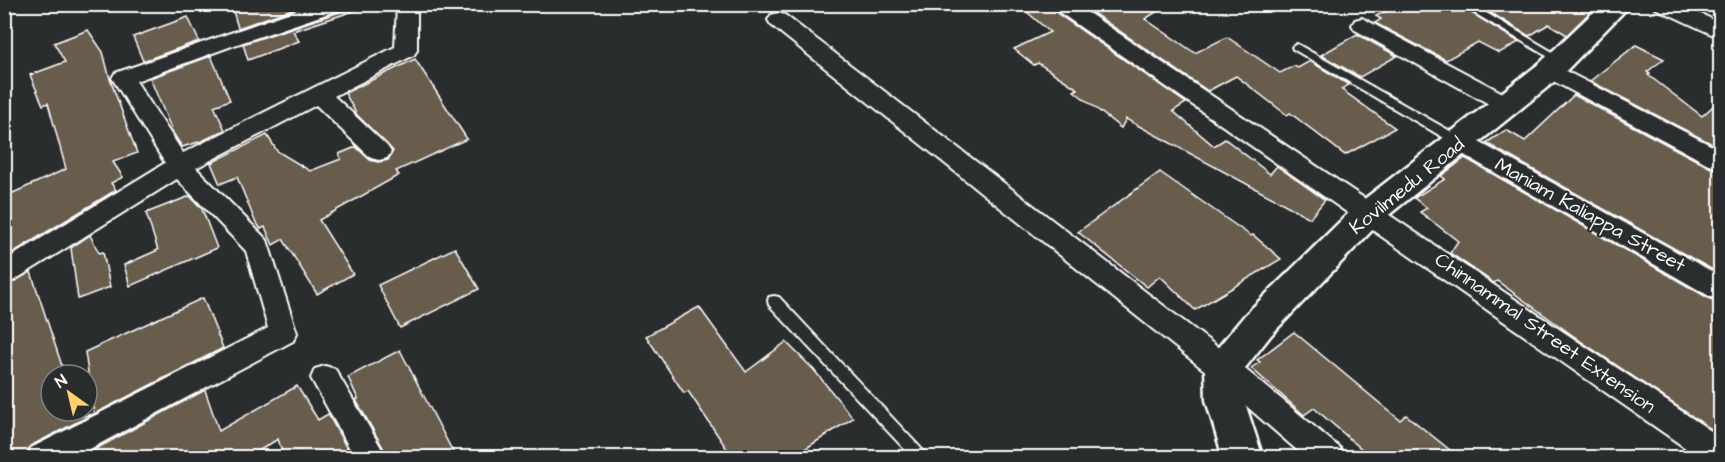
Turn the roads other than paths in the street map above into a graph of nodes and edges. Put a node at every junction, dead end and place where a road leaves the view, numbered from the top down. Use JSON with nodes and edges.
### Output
{"nodes":[{"id":1,"x":337,"y":4,"type":"edge"},
{"id":2,"x":407,"y":4,"type":"edge"},
{"id":3,"x":1463,"y":4,"type":"edge"},
{"id":4,"x":1618,"y":4,"type":"edge"},
{"id":5,"x":1662,"y":4,"type":"edge"},
{"id":6,"x":1066,"y":8,"type":"dead end"},
{"id":7,"x":778,"y":20,"type":"dead end"},
{"id":8,"x":1362,"y":25,"type":"dead end"},
{"id":9,"x":1720,"y":31,"type":"edge"},
{"id":10,"x":1297,"y":47,"type":"dead end"},
{"id":11,"x":1556,"y":65,"type":"junction"},
{"id":12,"x":318,"y":94,"type":"junction"},
{"id":13,"x":1506,"y":104,"type":"junction"},
{"id":14,"x":1460,"y":142,"type":"junction"},
{"id":15,"x":379,"y":153,"type":"dead end"},
{"id":16,"x":1720,"y":160,"type":"edge"},
{"id":17,"x":179,"y":166,"type":"junction"},
{"id":18,"x":1369,"y":213,"type":"junction"},
{"id":19,"x":4,"y":274,"type":"edge"},
{"id":20,"x":1720,"y":289,"type":"edge"},
{"id":21,"x":774,"y":301,"type":"dead end"},
{"id":22,"x":1223,"y":368,"type":"junction"},
{"id":23,"x":325,"y":378,"type":"dead end"},
{"id":24,"x":1720,"y":454,"type":"edge"},
{"id":25,"x":42,"y":458,"type":"edge"},
{"id":26,"x":372,"y":458,"type":"edge"},
{"id":27,"x":923,"y":458,"type":"edge"},
{"id":28,"x":1243,"y":458,"type":"edge"},
{"id":29,"x":1329,"y":458,"type":"edge"}],
"edges":[{"from":1,"to":17,"type":"street"},
{"from":2,"to":12,"type":"street"},
{"from":3,"to":11,"type":"lane"},
{"from":4,"to":11,"type":"street","name":"Kovilmedu Road"},
{"from":5,"to":9,"type":"street"},
{"from":6,"to":18,"type":"street","name":"Chinnammal Street Extension"},
{"from":7,"to":22,"type":"street"},
{"from":8,"to":13,"type":"street"},
{"from":10,"to":14,"type":"lane"},
{"from":11,"to":13,"type":"street","name":"Kovilmedu Road"},
{"from":11,"to":16,"type":"street"},
{"from":12,"to":15,"type":"street"},
{"from":12,"to":17,"type":"street"},
{"from":13,"to":14,"type":"street","name":"Kovilmedu Road"},
{"from":14,"to":18,"type":"street","name":"Kovilmedu Road"},
{"from":14,"to":20,"type":"street","name":"Maniam Kaliappa Street"},
{"from":17,"to":19,"type":"street"},
{"from":17,"to":25,"type":"street"},
{"from":18,"to":22,"type":"street","name":"Kovilmedu Road"},
{"from":18,"to":24,"type":"street","name":"Chinnammal Street Extension"},
{"from":21,"to":27,"type":"lane"},
{"from":22,"to":28,"type":"street"},
{"from":22,"to":29,"type":"street"},
{"from":23,"to":26,"type":"street"}]}
